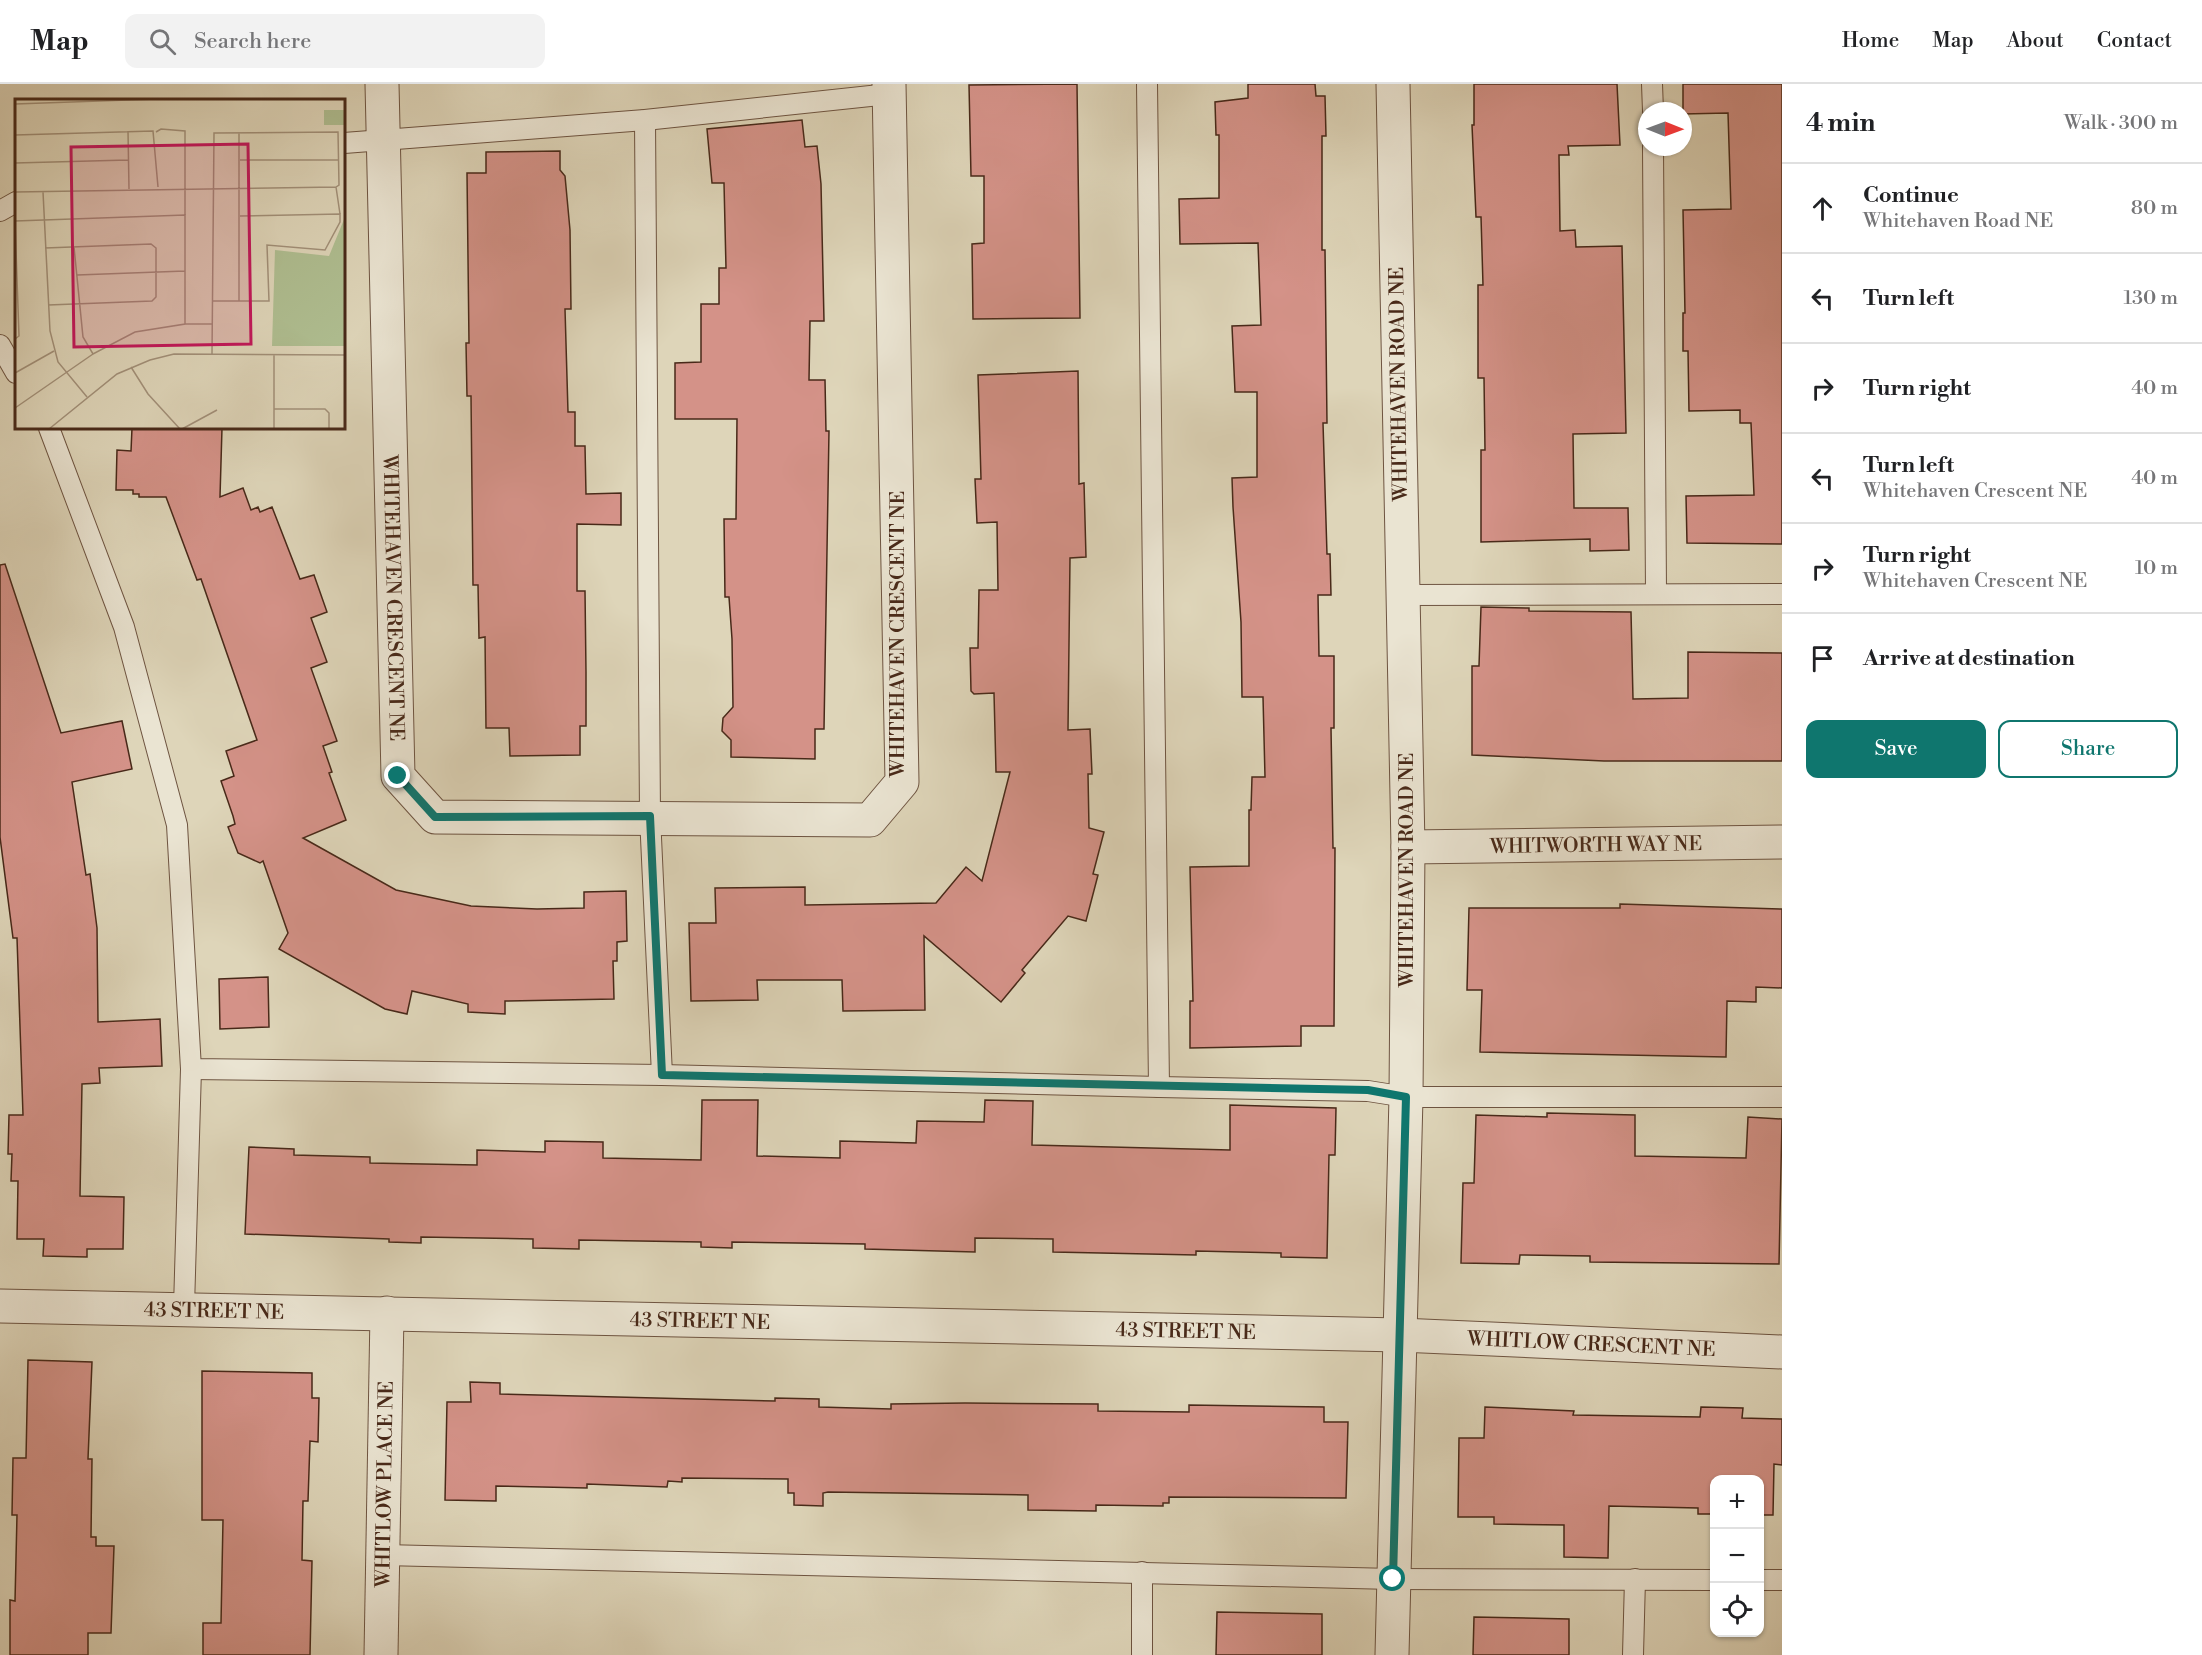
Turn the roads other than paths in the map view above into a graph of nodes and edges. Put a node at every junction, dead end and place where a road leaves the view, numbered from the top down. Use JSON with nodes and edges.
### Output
{"nodes":[{"id":1,"x":382,"y":84,"type":"edge"},
{"id":2,"x":1148,"y":84,"type":"edge"},
{"id":3,"x":1393,"y":84,"type":"edge"},
{"id":4,"x":1652,"y":84,"type":"edge"},
{"id":5,"x":889,"y":89,"type":"edge"},
{"id":6,"x":1653,"y":102,"type":"edge"},
{"id":7,"x":645,"y":120,"type":"junction"},
{"id":8,"x":382,"y":140,"type":"junction"},
{"id":9,"x":345,"y":143,"type":"edge"},
{"id":10,"x":1653,"y":156,"type":"edge"},
{"id":11,"x":15,"y":203,"type":"edge"},
{"id":12,"x":0,"y":211,"type":"edge"},
{"id":13,"x":0,"y":345,"type":"edge"},
{"id":14,"x":15,"y":371,"type":"edge"},
{"id":15,"x":49,"y":429,"type":"edge"},
{"id":16,"x":1656,"y":592,"type":"junction"},
{"id":17,"x":1782,"y":594,"type":"edge"},
{"id":18,"x":1402,"y":595,"type":"junction"},
{"id":19,"x":650,"y":816,"type":"junction"},
{"id":20,"x":1782,"y":842,"type":"edge"},
{"id":21,"x":1408,"y":847,"type":"junction"},
{"id":22,"x":191,"y":1069,"type":"junction"},
{"id":23,"x":662,"y":1075,"type":"junction"},
{"id":24,"x":1159,"y":1087,"type":"junction"},
{"id":25,"x":1406,"y":1097,"type":"junction"},
{"id":26,"x":1782,"y":1097,"type":"edge"},
{"id":27,"x":0,"y":1305,"type":"edge"},
{"id":28,"x":184,"y":1307,"type":"junction"},
{"id":29,"x":387,"y":1312,"type":"junction"},
{"id":30,"x":1400,"y":1335,"type":"junction"},
{"id":31,"x":1782,"y":1352,"type":"edge"},
{"id":32,"x":383,"y":1555,"type":"junction"},
{"id":33,"x":1142,"y":1572,"type":"junction"},
{"id":34,"x":1393,"y":1579,"type":"junction"},
{"id":35,"x":1635,"y":1579,"type":"junction"},
{"id":36,"x":1710,"y":1580,"type":"edge"},
{"id":37,"x":1764,"y":1580,"type":"edge"},
{"id":38,"x":1782,"y":1580,"type":"edge"},
{"id":39,"x":381,"y":1655,"type":"edge"},
{"id":40,"x":1142,"y":1655,"type":"edge"},
{"id":41,"x":1392,"y":1655,"type":"edge"},
{"id":42,"x":1633,"y":1655,"type":"edge"}],
"edges":[{"from":1,"to":8,"type":"street","name":"WHITEHAVEN CRESCENT NE"},
{"from":2,"to":24,"type":"lane"},
{"from":3,"to":18,"type":"street","name":"WHITEHAVEN ROAD NE"},
{"from":4,"to":6,"type":"lane"},
{"from":5,"to":7,"type":"lane"},
{"from":5,"to":19,"type":"street","name":"WHITEHAVEN CRESCENT NE"},
{"from":7,"to":8,"type":"lane"},
{"from":7,"to":19,"type":"lane"},
{"from":8,"to":9,"type":"lane"},
{"from":8,"to":19,"type":"street","name":"WHITEHAVEN CRESCENT NE"},
{"from":10,"to":16,"type":"lane"},
{"from":11,"to":12,"type":"lane"},
{"from":13,"to":14,"type":"lane"},
{"from":15,"to":22,"type":"lane"},
{"from":16,"to":17,"type":"lane"},
{"from":16,"to":18,"type":"lane"},
{"from":18,"to":21,"type":"street","name":"WHITEHAVEN ROAD NE"},
{"from":19,"to":23,"type":"lane"},
{"from":20,"to":21,"type":"street","name":"WHITWORTH WAY NE"},
{"from":21,"to":25,"type":"street","name":"WHITEHAVEN ROAD NE"},
{"from":22,"to":23,"type":"lane"},
{"from":22,"to":28,"type":"lane"},
{"from":23,"to":24,"type":"lane"},
{"from":24,"to":25,"type":"lane"},
{"from":25,"to":26,"type":"lane"},
{"from":25,"to":30,"type":"street","name":"WHITEHAVEN ROAD NE"},
{"from":27,"to":28,"type":"street","name":"43 STREET NE"},
{"from":28,"to":29,"type":"street","name":"43 STREET NE"},
{"from":29,"to":30,"type":"street","name":"43 STREET NE"},
{"from":29,"to":32,"type":"street","name":"WHITLOW PLACE NE"},
{"from":30,"to":31,"type":"street","name":"WHITLOW CRESCENT NE"},
{"from":30,"to":34,"type":"street","name":"WHITEHAVEN ROAD NE"},
{"from":32,"to":33,"type":"lane"},
{"from":32,"to":39,"type":"street","name":"WHITLOW PLACE NE"},
{"from":33,"to":34,"type":"lane"},
{"from":33,"to":40,"type":"lane"},
{"from":34,"to":35,"type":"lane"},
{"from":34,"to":41,"type":"street","name":"WHITEHAVEN ROAD NE"},
{"from":35,"to":36,"type":"lane"},
{"from":35,"to":42,"type":"lane"},
{"from":37,"to":38,"type":"lane"}]}
